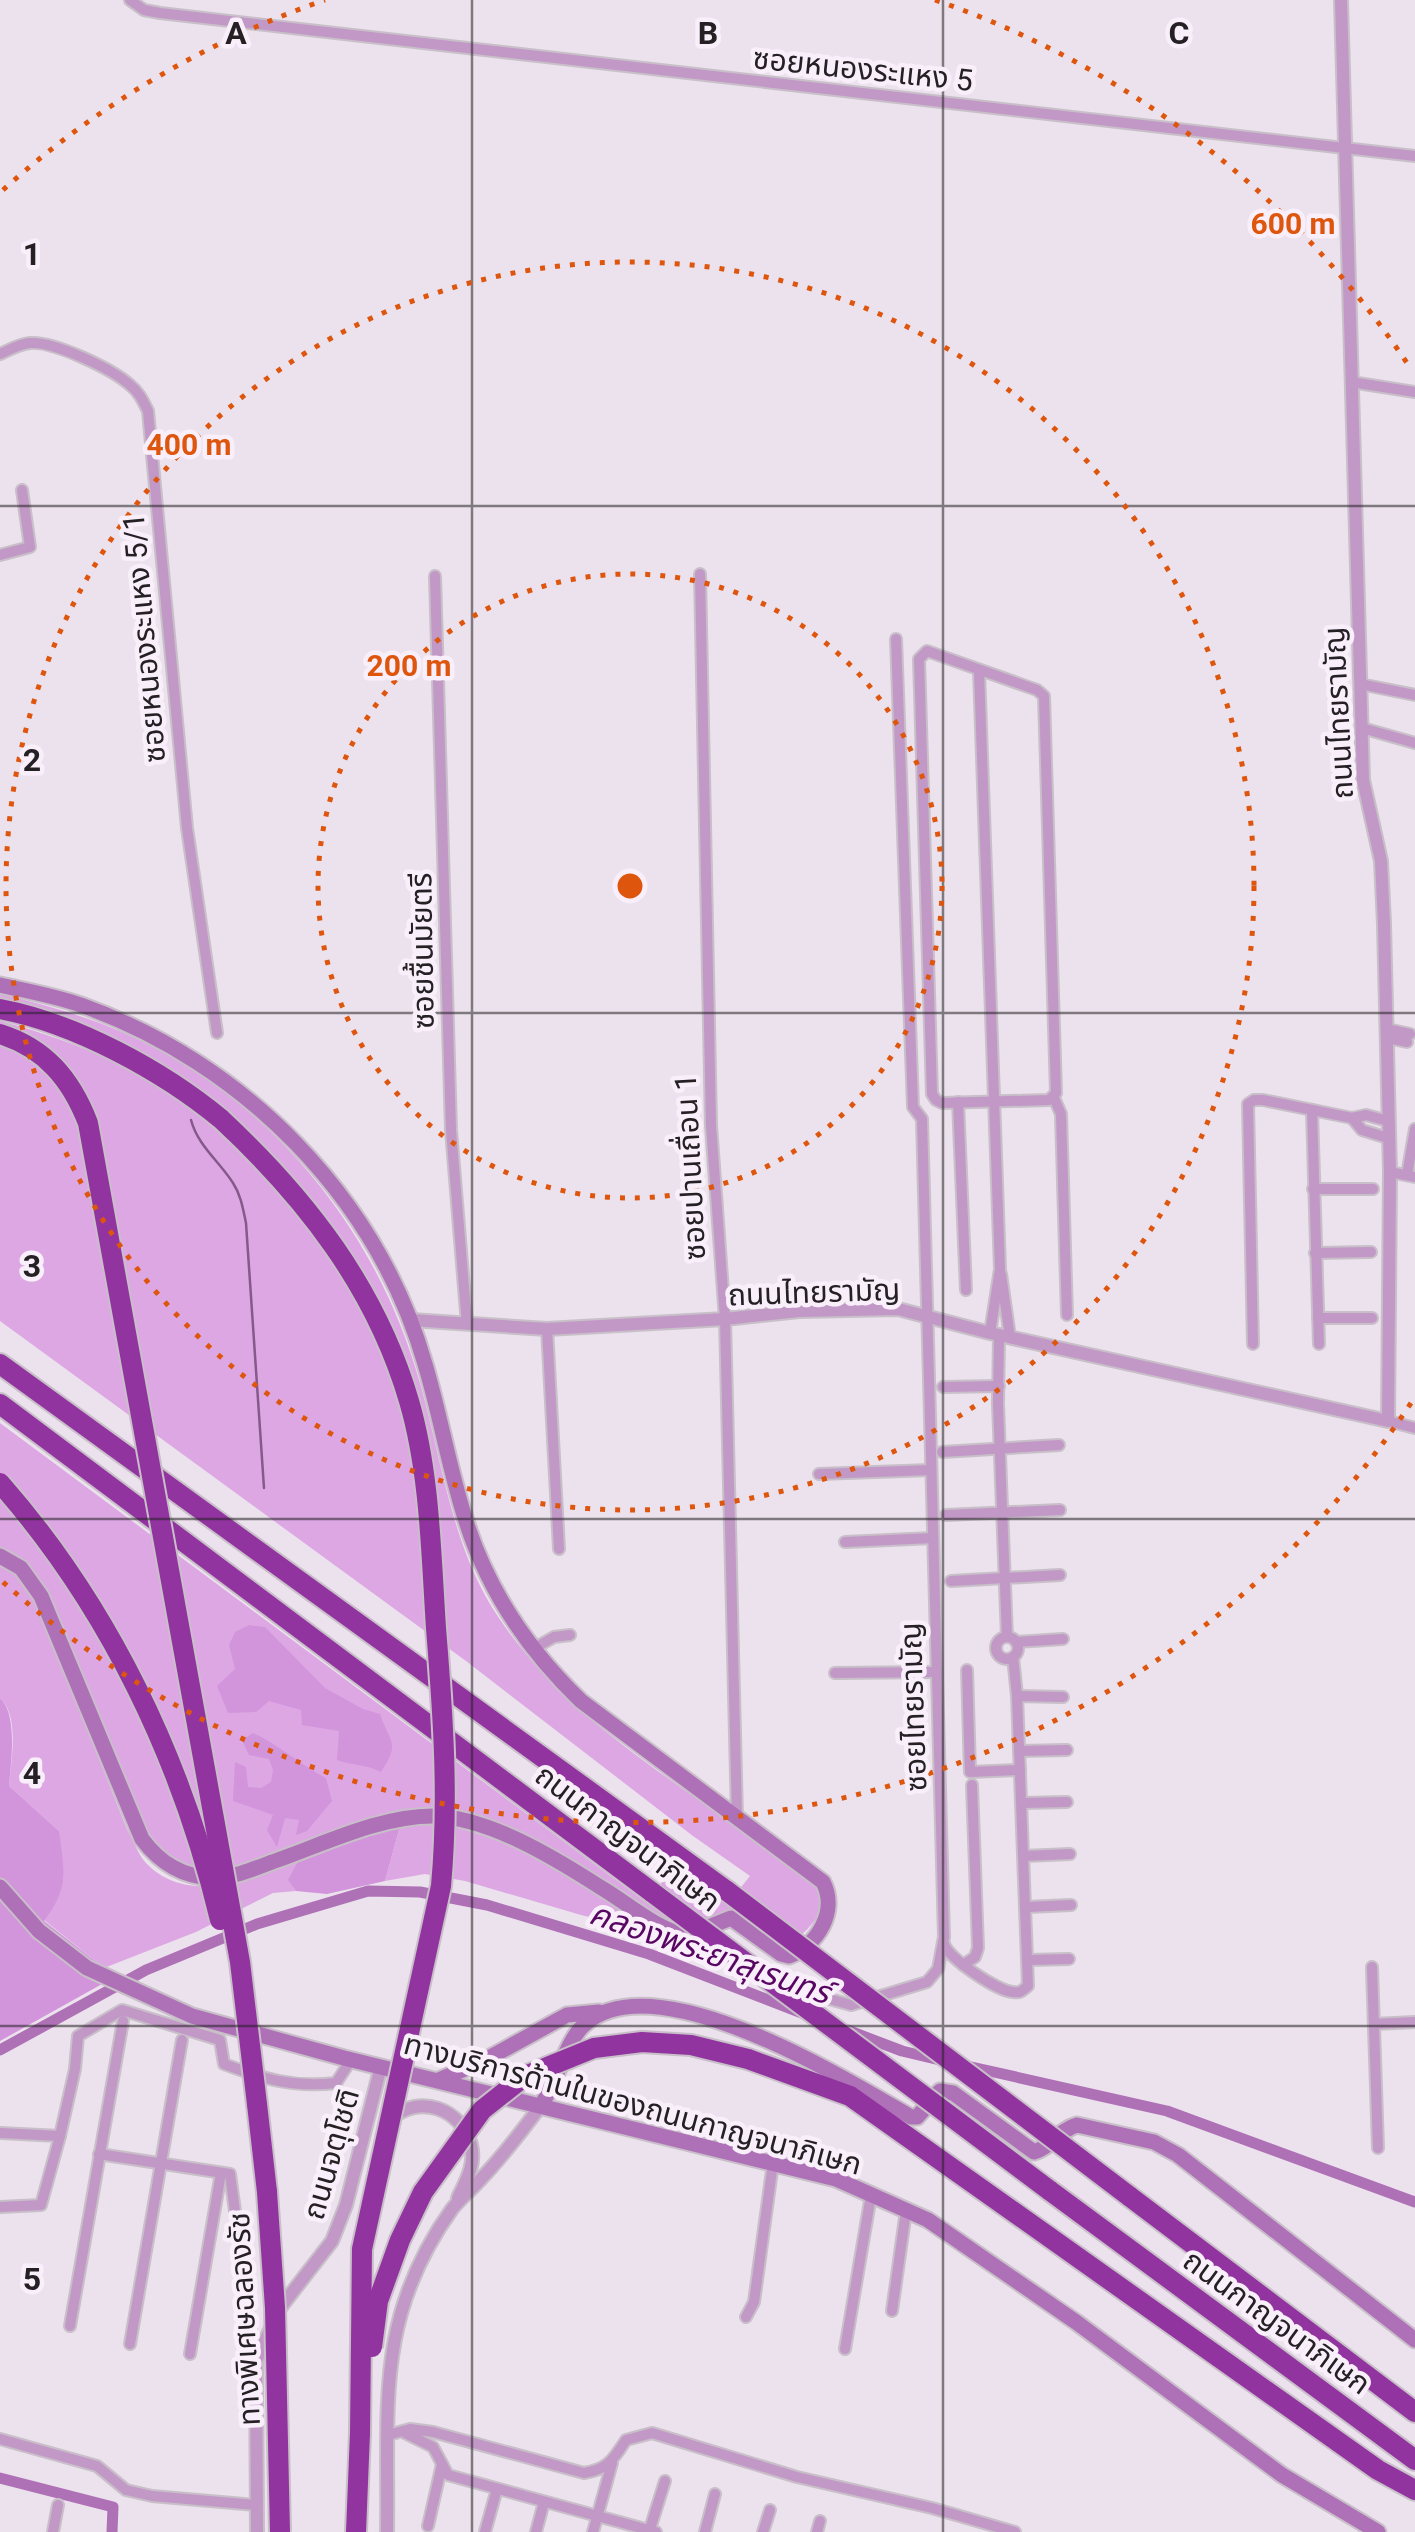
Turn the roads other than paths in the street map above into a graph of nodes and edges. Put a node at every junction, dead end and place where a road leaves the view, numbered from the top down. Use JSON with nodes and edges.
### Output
{"nodes":[{"id":1,"x":130,"y":0,"type":"edge"},
{"id":2,"x":1341,"y":0,"type":"edge"},
{"id":3,"x":1347,"y":148,"type":"junction"},
{"id":4,"x":1415,"y":156,"type":"edge"},
{"id":5,"x":0,"y":354,"type":"edge"},
{"id":6,"x":1351,"y":382,"type":"junction"},
{"id":7,"x":1415,"y":392,"type":"edge"},
{"id":8,"x":22,"y":490,"type":"dead end"},
{"id":9,"x":0,"y":555,"type":"edge"},
{"id":10,"x":700,"y":574,"type":"dead end"},
{"id":11,"x":436,"y":576,"type":"dead end"},
{"id":12,"x":896,"y":639,"type":"dead end"},
{"id":13,"x":979,"y":671,"type":"junction"},
{"id":14,"x":1360,"y":684,"type":"junction"},
{"id":15,"x":1415,"y":696,"type":"edge"},
{"id":16,"x":1362,"y":728,"type":"junction"},
{"id":17,"x":1415,"y":743,"type":"edge"},
{"id":18,"x":0,"y":985,"type":"edge"},
{"id":19,"x":0,"y":1009,"type":"edge"},
{"id":20,"x":217,"y":1032,"type":"dead end"},
{"id":21,"x":1387,"y":1033,"type":"junction"},
{"id":22,"x":0,"y":1034,"type":"edge"},
{"id":23,"x":1408,"y":1038,"type":"dead end"},
{"id":24,"x":1054,"y":1098,"type":"junction"},
{"id":25,"x":994,"y":1101,"type":"junction"},
{"id":26,"x":958,"y":1102,"type":"junction"},
{"id":27,"x":1312,"y":1110,"type":"junction"},
{"id":28,"x":1352,"y":1118,"type":"junction"},
{"id":29,"x":1388,"y":1122,"type":"junction"},
{"id":30,"x":1415,"y":1129,"type":"edge"},
{"id":31,"x":1388,"y":1138,"type":"junction"},
{"id":32,"x":1390,"y":1172,"type":"junction"},
{"id":33,"x":1411,"y":1176,"type":"edge"},
{"id":34,"x":1313,"y":1189,"type":"junction"},
{"id":35,"x":1373,"y":1189,"type":"dead end"},
{"id":36,"x":1315,"y":1252,"type":"junction"},
{"id":37,"x":1371,"y":1252,"type":"dead end"},
{"id":38,"x":1000,"y":1269,"type":"junction"},
{"id":39,"x":966,"y":1290,"type":"dead end"},
{"id":40,"x":1067,"y":1315,"type":"dead end"},
{"id":41,"x":928,"y":1317,"type":"junction"},
{"id":42,"x":1318,"y":1318,"type":"junction"},
{"id":43,"x":1372,"y":1318,"type":"dead end"},
{"id":44,"x":725,"y":1319,"type":"junction"},
{"id":45,"x":410,"y":1320,"type":"junction"},
{"id":46,"x":467,"y":1324,"type":"junction"},
{"id":47,"x":546,"y":1329,"type":"junction"},
{"id":48,"x":1004,"y":1336,"type":"junction"},
{"id":49,"x":1254,"y":1344,"type":"dead end"},
{"id":50,"x":1319,"y":1344,"type":"dead end"},
{"id":51,"x":0,"y":1352,"type":"edge"},
{"id":52,"x":0,"y":1364,"type":"edge"},
{"id":53,"x":1000,"y":1365,"type":"junction"},
{"id":54,"x":999,"y":1386,"type":"junction"},
{"id":55,"x":943,"y":1388,"type":"dead end"},
{"id":56,"x":44,"y":1398,"type":"junction"},
{"id":57,"x":0,"y":1404,"type":"edge"},
{"id":58,"x":1388,"y":1421,"type":"junction"},
{"id":59,"x":1415,"y":1428,"type":"edge"},
{"id":60,"x":1058,"y":1446,"type":"dead end"},
{"id":61,"x":1000,"y":1449,"type":"junction"},
{"id":62,"x":942,"y":1452,"type":"dead end"},
{"id":63,"x":931,"y":1470,"type":"junction"},
{"id":64,"x":818,"y":1474,"type":"dead end"},
{"id":65,"x":0,"y":1483,"type":"edge"},
{"id":66,"x":1060,"y":1510,"type":"dead end"},
{"id":67,"x":1002,"y":1514,"type":"junction"},
{"id":68,"x":946,"y":1515,"type":"dead end"},
{"id":69,"x":933,"y":1538,"type":"junction"},
{"id":70,"x":845,"y":1542,"type":"dead end"},
{"id":71,"x":559,"y":1549,"type":"dead end"},
{"id":72,"x":0,"y":1556,"type":"edge"},
{"id":73,"x":1060,"y":1575,"type":"dead end"},
{"id":74,"x":1006,"y":1578,"type":"junction"},
{"id":75,"x":950,"y":1581,"type":"dead end"},
{"id":76,"x":570,"y":1635,"type":"dead end"},
{"id":77,"x":1012,"y":1639,"type":"junction"},
{"id":78,"x":1063,"y":1639,"type":"dead end"},
{"id":79,"x":533,"y":1649,"type":"junction"},
{"id":80,"x":1012,"y":1657,"type":"junction"},
{"id":81,"x":967,"y":1670,"type":"dead end"},
{"id":82,"x":937,"y":1672,"type":"junction"},
{"id":83,"x":835,"y":1673,"type":"dead end"},
{"id":84,"x":1017,"y":1696,"type":"junction"},
{"id":85,"x":1063,"y":1696,"type":"dead end"},
{"id":86,"x":1019,"y":1750,"type":"junction"},
{"id":87,"x":1067,"y":1750,"type":"dead end"},
{"id":88,"x":1020,"y":1770,"type":"junction"},
{"id":89,"x":972,"y":1786,"type":"dead end"},
{"id":90,"x":1067,"y":1802,"type":"dead end"},
{"id":91,"x":1022,"y":1803,"type":"junction"},
{"id":92,"x":738,"y":1817,"type":"junction"},
{"id":93,"x":1070,"y":1854,"type":"dead end"},
{"id":94,"x":1024,"y":1856,"type":"junction"},
{"id":95,"x":0,"y":1887,"type":"edge"},
{"id":96,"x":1071,"y":1905,"type":"dead end"},
{"id":97,"x":1026,"y":1907,"type":"junction"},
{"id":98,"x":943,"y":1943,"type":"junction"},
{"id":99,"x":1029,"y":1960,"type":"junction"},
{"id":100,"x":1069,"y":1960,"type":"dead end"},
{"id":101,"x":963,"y":1965,"type":"junction"},
{"id":102,"x":1372,"y":1967,"type":"dead end"},
{"id":103,"x":822,"y":1997,"type":"dead end"},
{"id":104,"x":601,"y":2012,"type":"junction"},
{"id":105,"x":122,"y":2021,"type":"dead end"},
{"id":106,"x":1415,"y":2022,"type":"edge"},
{"id":107,"x":1374,"y":2024,"type":"junction"},
{"id":108,"x":182,"y":2040,"type":"dead end"},
{"id":109,"x":347,"y":2059,"type":"junction"},
{"id":110,"x":381,"y":2066,"type":"junction"},
{"id":111,"x":440,"y":2080,"type":"junction"},
{"id":112,"x":257,"y":2104,"type":"junction"},
{"id":113,"x":542,"y":2104,"type":"junction"},
{"id":114,"x":0,"y":2133,"type":"edge"},
{"id":115,"x":60,"y":2136,"type":"junction"},
{"id":116,"x":363,"y":2144,"type":"junction"},
{"id":117,"x":1378,"y":2148,"type":"dead end"},
{"id":118,"x":99,"y":2154,"type":"junction"},
{"id":119,"x":159,"y":2163,"type":"junction"},
{"id":120,"x":772,"y":2163,"type":"junction"},
{"id":121,"x":221,"y":2173,"type":"junction"},
{"id":122,"x":871,"y":2195,"type":"junction"},
{"id":123,"x":455,"y":2205,"type":"junction"},
{"id":124,"x":0,"y":2208,"type":"edge"},
{"id":125,"x":906,"y":2211,"type":"junction"},
{"id":126,"x":892,"y":2310,"type":"dead end"},
{"id":127,"x":746,"y":2317,"type":"dead end"},
{"id":128,"x":70,"y":2326,"type":"dead end"},
{"id":129,"x":1415,"y":2340,"type":"edge"},
{"id":130,"x":130,"y":2344,"type":"dead end"},
{"id":131,"x":845,"y":2349,"type":"dead end"},
{"id":132,"x":190,"y":2354,"type":"dead end"},
{"id":133,"x":256,"y":2361,"type":"junction"},
{"id":134,"x":1415,"y":2412,"type":"edge"},
{"id":135,"x":360,"y":2433,"type":"junction"},
{"id":136,"x":395,"y":2433,"type":"junction"},
{"id":137,"x":0,"y":2439,"type":"edge"},
{"id":138,"x":1415,"y":2460,"type":"edge"},
{"id":139,"x":612,"y":2463,"type":"junction"},
{"id":140,"x":442,"y":2464,"type":"junction"},
{"id":141,"x":665,"y":2481,"type":"dead end"},
{"id":142,"x":497,"y":2489,"type":"junction"},
{"id":143,"x":1415,"y":2490,"type":"edge"},
{"id":144,"x":716,"y":2494,"type":"dead end"},
{"id":145,"x":544,"y":2502,"type":"junction"},
{"id":146,"x":58,"y":2505,"type":"dead end"},
{"id":147,"x":256,"y":2505,"type":"junction"},
{"id":148,"x":770,"y":2510,"type":"dead end"},
{"id":149,"x":597,"y":2516,"type":"junction"},
{"id":150,"x":428,"y":2526,"type":"dead end"},
{"id":151,"x":651,"y":2531,"type":"edge"},
{"id":152,"x":53,"y":2532,"type":"edge"},
{"id":153,"x":257,"y":2532,"type":"edge"},
{"id":154,"x":280,"y":2532,"type":"edge"},
{"id":155,"x":356,"y":2532,"type":"edge"},
{"id":156,"x":387,"y":2532,"type":"edge"},
{"id":157,"x":486,"y":2532,"type":"edge"},
{"id":158,"x":536,"y":2532,"type":"edge"},
{"id":159,"x":593,"y":2532,"type":"edge"},
{"id":160,"x":704,"y":2532,"type":"edge"},
{"id":161,"x":763,"y":2532,"type":"edge"},
{"id":162,"x":1015,"y":2532,"type":"edge"},
{"id":163,"x":1378,"y":2532,"type":"edge"}],
"edges":[{"from":1,"to":3,"type":"street","name":"ซอยหนองระแหง 5"},
{"from":2,"to":3,"type":"street","name":"ถนนไทยรามัญ"},
{"from":3,"to":4,"type":"street","name":"ซอยหนองระแหง 5"},
{"from":3,"to":6,"type":"street","name":"ถนนไทยรามัญ"},
{"from":5,"to":20,"type":"street","name":"ซอยหนองระแหง 5/1"},
{"from":6,"to":7,"type":"street"},
{"from":6,"to":14,"type":"street","name":"ถนนไทยรามัญ"},
{"from":8,"to":9,"type":"street"},
{"from":10,"to":44,"type":"street","name":"ซอยปานเถื่อน 1"},
{"from":11,"to":46,"type":"street","name":"ซอยชื้นมัยตรี"},
{"from":12,"to":41,"type":"street","name":"ซอยไทยรามัญ"},
{"from":13,"to":24,"type":"street"},
{"from":13,"to":25,"type":"street"},
{"from":13,"to":26,"type":"street"},
{"from":14,"to":15,"type":"street"},
{"from":14,"to":16,"type":"street","name":"ถนนไทยรามัญ"},
{"from":16,"to":17,"type":"street"},
{"from":16,"to":21,"type":"street","name":"ถนนไทยรามัญ"},
{"from":18,"to":45,"type":"main road"},
{"from":19,"to":135,"type":"highway","bridge":true},
{"from":21,"to":23,"type":"street"},
{"from":21,"to":29,"type":"street","name":"ถนนไทยรามัญ"},
{"from":22,"to":112,"type":"highway","bridge":true},
{"from":24,"to":25,"type":"street"},
{"from":24,"to":40,"type":"street"},
{"from":25,"to":26,"type":"street"},
{"from":25,"to":38,"type":"street"},
{"from":26,"to":39,"type":"street"},
{"from":27,"to":28,"type":"street"},
{"from":27,"to":34,"type":"street"},
{"from":27,"to":49,"type":"street"},
{"from":28,"to":29,"type":"street"},
{"from":28,"to":31,"type":"street"},
{"from":29,"to":31,"type":"street","name":"ถนนไทยรามัญ"},
{"from":30,"to":33,"type":"street"},
{"from":31,"to":32,"type":"street","name":"ถนนไทยรามัญ"},
{"from":32,"to":33,"type":"street"},
{"from":32,"to":58,"type":"street","name":"ถนนไทยรามัญ"},
{"from":34,"to":35,"type":"street"},
{"from":34,"to":36,"type":"street"},
{"from":36,"to":37,"type":"street"},
{"from":36,"to":42,"type":"street"},
{"from":38,"to":48,"type":"street"},
{"from":38,"to":48,"type":"street"},
{"from":41,"to":44,"type":"street","name":"ถนนไทยรามัญ"},
{"from":41,"to":48,"type":"street","name":"ถนนไทยรามัญ"},
{"from":41,"to":63,"type":"street","name":"ซอยไทยรามัญ"},
{"from":42,"to":43,"type":"street"},
{"from":42,"to":50,"type":"street"},
{"from":44,"to":47,"type":"street","name":"ถนนไทยรามัญ"},
{"from":44,"to":92,"type":"street","name":"ซอยปานเถื่อน 1"},
{"from":45,"to":46,"type":"street","name":"ถนนไทยรามัญ"},
{"from":45,"to":79,"type":"main road"},
{"from":46,"to":47,"type":"street","name":"ถนนไทยรามัญ"},
{"from":47,"to":71,"type":"street"},
{"from":48,"to":53,"type":"street"},
{"from":48,"to":53,"type":"street"},
{"from":48,"to":58,"type":"street","name":"ถนนไทยรามัญ"},
{"from":51,"to":56,"type":"highway"},
{"from":52,"to":56,"type":"highway","name":"ถนนกาญจนาภิเษก"},
{"from":53,"to":54,"type":"street"},
{"from":54,"to":55,"type":"street"},
{"from":54,"to":61,"type":"street"},
{"from":56,"to":134,"type":"highway","name":"ถนนกาญจนาภิเษก","bridge":true},
{"from":57,"to":138,"type":"highway","name":"ถนนกาญจนาภิเษก","bridge":true},
{"from":58,"to":59,"type":"street","name":"ถนนไทยรามัญ"},
{"from":60,"to":61,"type":"street"},
{"from":61,"to":62,"type":"street"},
{"from":61,"to":67,"type":"street"},
{"from":63,"to":64,"type":"street"},
{"from":63,"to":69,"type":"street","name":"ซอยไทยรามัญ"},
{"from":65,"to":112,"type":"highway","bridge":true},
{"from":66,"to":67,"type":"street"},
{"from":67,"to":68,"type":"street"},
{"from":67,"to":74,"type":"street"},
{"from":69,"to":70,"type":"street"},
{"from":69,"to":82,"type":"street","name":"ซอยไทยรามัญ"},
{"from":72,"to":92,"type":"main road"},
{"from":73,"to":74,"type":"street"},
{"from":74,"to":75,"type":"street"},
{"from":74,"to":77,"type":"street"},
{"from":76,"to":79,"type":"street"},
{"from":77,"to":78,"type":"street"},
{"from":77,"to":80,"type":"street"},
{"from":77,"to":80,"type":"street"},
{"from":79,"to":92,"type":"main road"},
{"from":80,"to":84,"type":"street"},
{"from":81,"to":88,"type":"street"},
{"from":82,"to":83,"type":"street"},
{"from":82,"to":98,"type":"street","name":"ซอยไทยรามัญ"},
{"from":84,"to":85,"type":"street"},
{"from":84,"to":86,"type":"street"},
{"from":86,"to":87,"type":"street"},
{"from":86,"to":88,"type":"street"},
{"from":88,"to":91,"type":"street"},
{"from":89,"to":101,"type":"street"},
{"from":90,"to":91,"type":"street"},
{"from":91,"to":94,"type":"street"},
{"from":93,"to":94,"type":"street"},
{"from":94,"to":97,"type":"street"},
{"from":95,"to":109,"type":"main road","name":"ทางบริการด้านในของถนนกาญจนาภิเษก"},
{"from":96,"to":97,"type":"street"},
{"from":97,"to":99,"type":"street"},
{"from":98,"to":101,"type":"street"},
{"from":98,"to":103,"type":"street"},
{"from":99,"to":100,"type":"street"},
{"from":99,"to":101,"type":"street"},
{"from":102,"to":107,"type":"street"},
{"from":104,"to":111,"type":"main road"},
{"from":104,"to":113,"type":"main road"},
{"from":104,"to":129,"type":"main road"},
{"from":105,"to":118,"type":"street"},
{"from":106,"to":107,"type":"street"},
{"from":107,"to":117,"type":"street"},
{"from":108,"to":119,"type":"street"},
{"from":109,"to":110,"type":"main road","name":"ทางบริการด้านในของถนนกาญจนาภิเษก"},
{"from":109,"to":115,"type":"street"},
{"from":110,"to":111,"type":"main road","name":"ทางบริการด้านในของถนนกาญจนาภิเษก"},
{"from":110,"to":116,"type":"street","name":"ถนนจตุโชติ"},
{"from":111,"to":113,"type":"main road","name":"ทางบริการด้านในของถนนกาญจนาภิเษก"},
{"from":112,"to":154,"type":"highway","name":"ทางพิเศษฉลองรัช","bridge":true},
{"from":113,"to":120,"type":"main road","name":"ทางบริการด้านในของถนนกาญจนาภิเษก"},
{"from":113,"to":123,"type":"street"},
{"from":114,"to":115,"type":"street"},
{"from":115,"to":124,"type":"street"},
{"from":116,"to":123,"type":"street"},
{"from":116,"to":133,"type":"street","name":"ถนนจตุโชติ"},
{"from":118,"to":119,"type":"street"},
{"from":118,"to":128,"type":"street"},
{"from":119,"to":121,"type":"street"},
{"from":119,"to":130,"type":"street"},
{"from":120,"to":122,"type":"main road","name":"ทางบริการด้านในของถนนกาญจนาภิเษก"},
{"from":120,"to":127,"type":"street"},
{"from":121,"to":132,"type":"street"},
{"from":121,"to":133,"type":"street"},
{"from":122,"to":125,"type":"main road","name":"ทางบริการด้านในของถนนกาญจนาภิเษก"},
{"from":122,"to":131,"type":"street"},
{"from":123,"to":136,"type":"street"},
{"from":125,"to":126,"type":"street"},
{"from":125,"to":163,"type":"main road","name":"ทางบริการด้านในของถนนกาญจนาภิเษก"},
{"from":133,"to":147,"type":"street","name":"ถนนจตุโชติ"},
{"from":135,"to":143,"type":"highway","bridge":true},
{"from":135,"to":155,"type":"highway"},
{"from":136,"to":139,"type":"street"},
{"from":136,"to":140,"type":"street"},
{"from":136,"to":156,"type":"street"},
{"from":137,"to":147,"type":"street"},
{"from":139,"to":149,"type":"street"},
{"from":139,"to":162,"type":"street"},
{"from":140,"to":142,"type":"street"},
{"from":140,"to":150,"type":"street"},
{"from":141,"to":151,"type":"street"},
{"from":142,"to":145,"type":"street"},
{"from":142,"to":157,"type":"street"},
{"from":144,"to":160,"type":"street"},
{"from":145,"to":149,"type":"street"},
{"from":145,"to":158,"type":"street"},
{"from":146,"to":152,"type":"street"},
{"from":147,"to":153,"type":"street","name":"ถนนจตุโชติ"},
{"from":148,"to":161,"type":"street"},
{"from":149,"to":151,"type":"street"},
{"from":149,"to":159,"type":"street"}]}
